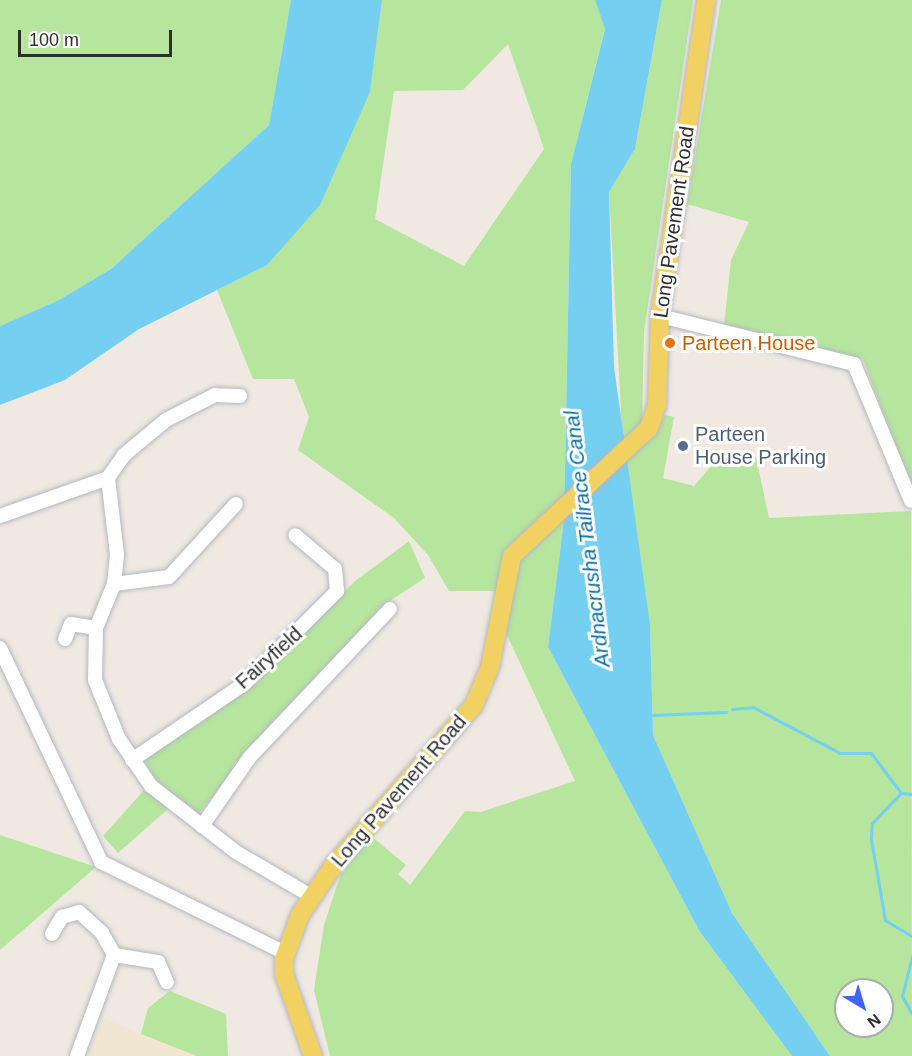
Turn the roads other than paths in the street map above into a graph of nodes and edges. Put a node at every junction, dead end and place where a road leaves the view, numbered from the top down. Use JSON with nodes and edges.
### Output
{"nodes":[{"id":1,"x":706,"y":0,"type":"edge"},
{"id":2,"x":660,"y":316,"type":"junction"},
{"id":3,"x":240,"y":396,"type":"dead end"},
{"id":4,"x":108,"y":478,"type":"junction"},
{"id":5,"x":910,"y":501,"type":"dead end"},
{"id":6,"x":236,"y":504,"type":"dead end"},
{"id":7,"x":0,"y":516,"type":"edge"},
{"id":8,"x":294,"y":535,"type":"dead end"},
{"id":9,"x":114,"y":584,"type":"junction"},
{"id":10,"x":390,"y":609,"type":"dead end"},
{"id":11,"x":96,"y":628,"type":"junction"},
{"id":12,"x":64,"y":639,"type":"dead end"},
{"id":13,"x":0,"y":648,"type":"edge"},
{"id":14,"x":132,"y":760,"type":"junction"},
{"id":15,"x":202,"y":826,"type":"junction"},
{"id":16,"x":311,"y":896,"type":"junction"},
{"id":17,"x":52,"y":934,"type":"dead end"},
{"id":18,"x":114,"y":955,"type":"junction"},
{"id":19,"x":285,"y":956,"type":"junction"},
{"id":20,"x":167,"y":982,"type":"dead end"},
{"id":21,"x":77,"y":1056,"type":"edge"},
{"id":22,"x":313,"y":1056,"type":"edge"}],
"edges":[{"from":1,"to":2,"type":"main road","name":"Long Pavement Road"},
{"from":2,"to":5,"type":"street"},
{"from":2,"to":16,"type":"main road","name":"Long Pavement Road"},
{"from":3,"to":4,"type":"street"},
{"from":4,"to":7,"type":"street"},
{"from":4,"to":9,"type":"street"},
{"from":6,"to":9,"type":"street"},
{"from":8,"to":14,"type":"street","name":"Fairyfield"},
{"from":9,"to":11,"type":"street"},
{"from":10,"to":15,"type":"street"},
{"from":11,"to":12,"type":"street"},
{"from":11,"to":14,"type":"street"},
{"from":13,"to":19,"type":"street"},
{"from":14,"to":15,"type":"street"},
{"from":15,"to":16,"type":"street"},
{"from":16,"to":19,"type":"main road","name":"Long Pavement Road"},
{"from":17,"to":18,"type":"street"},
{"from":18,"to":20,"type":"street"},
{"from":18,"to":21,"type":"street"},
{"from":19,"to":22,"type":"main road"}]}
